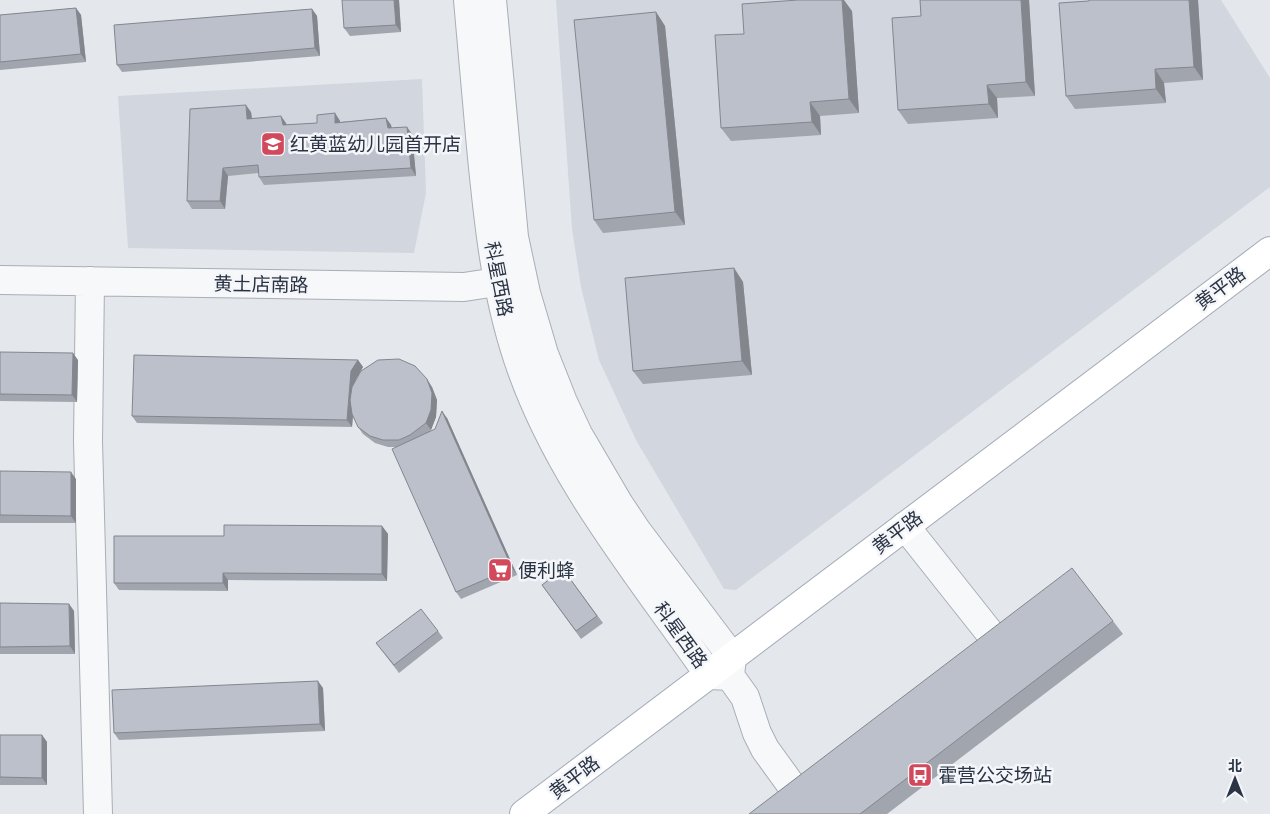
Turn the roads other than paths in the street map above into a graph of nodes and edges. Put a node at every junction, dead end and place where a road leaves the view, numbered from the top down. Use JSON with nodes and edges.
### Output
{"nodes":[{"id":1,"x":468,"y":0,"type":"edge"},
{"id":2,"x":492,"y":0,"type":"edge"},
{"id":3,"x":1270,"y":251,"type":"edge"},
{"id":4,"x":1270,"y":268,"type":"edge"},
{"id":5,"x":0,"y":280,"type":"edge"},
{"id":6,"x":510,"y":280,"type":"junction"},
{"id":7,"x":90,"y":281,"type":"junction"},
{"id":8,"x":910,"y":532,"type":"junction"},
{"id":9,"x":724,"y":669,"type":"junction"},
{"id":10,"x":1028,"y":683,"type":"edge"},
{"id":11,"x":98,"y":814,"type":"edge"},
{"id":12,"x":524,"y":814,"type":"edge"},
{"id":13,"x":548,"y":814,"type":"edge"},
{"id":14,"x":812,"y":814,"type":"edge"}],
"edges":[{"from":1,"to":6,"type":"street","name":"科星西路"},
{"from":2,"to":6,"type":"street","name":"科星西路"},
{"from":3,"to":8,"type":"main road","name":"黄平路"},
{"from":4,"to":8,"type":"main road","name":"黄平路"},
{"from":5,"to":7,"type":"street","name":"黄土店南路"},
{"from":6,"to":7,"type":"street","name":"黄土店南路"},
{"from":6,"to":9,"type":"street","name":"科星西路"},
{"from":7,"to":11,"type":"street"},
{"from":8,"to":9,"type":"main road","name":"黄平路"},
{"from":8,"to":10,"type":"street"},
{"from":9,"to":12,"type":"main road","name":"黄平路"},
{"from":9,"to":13,"type":"main road","name":"黄平路"},
{"from":9,"to":14,"type":"street","name":"科星西路"}]}
